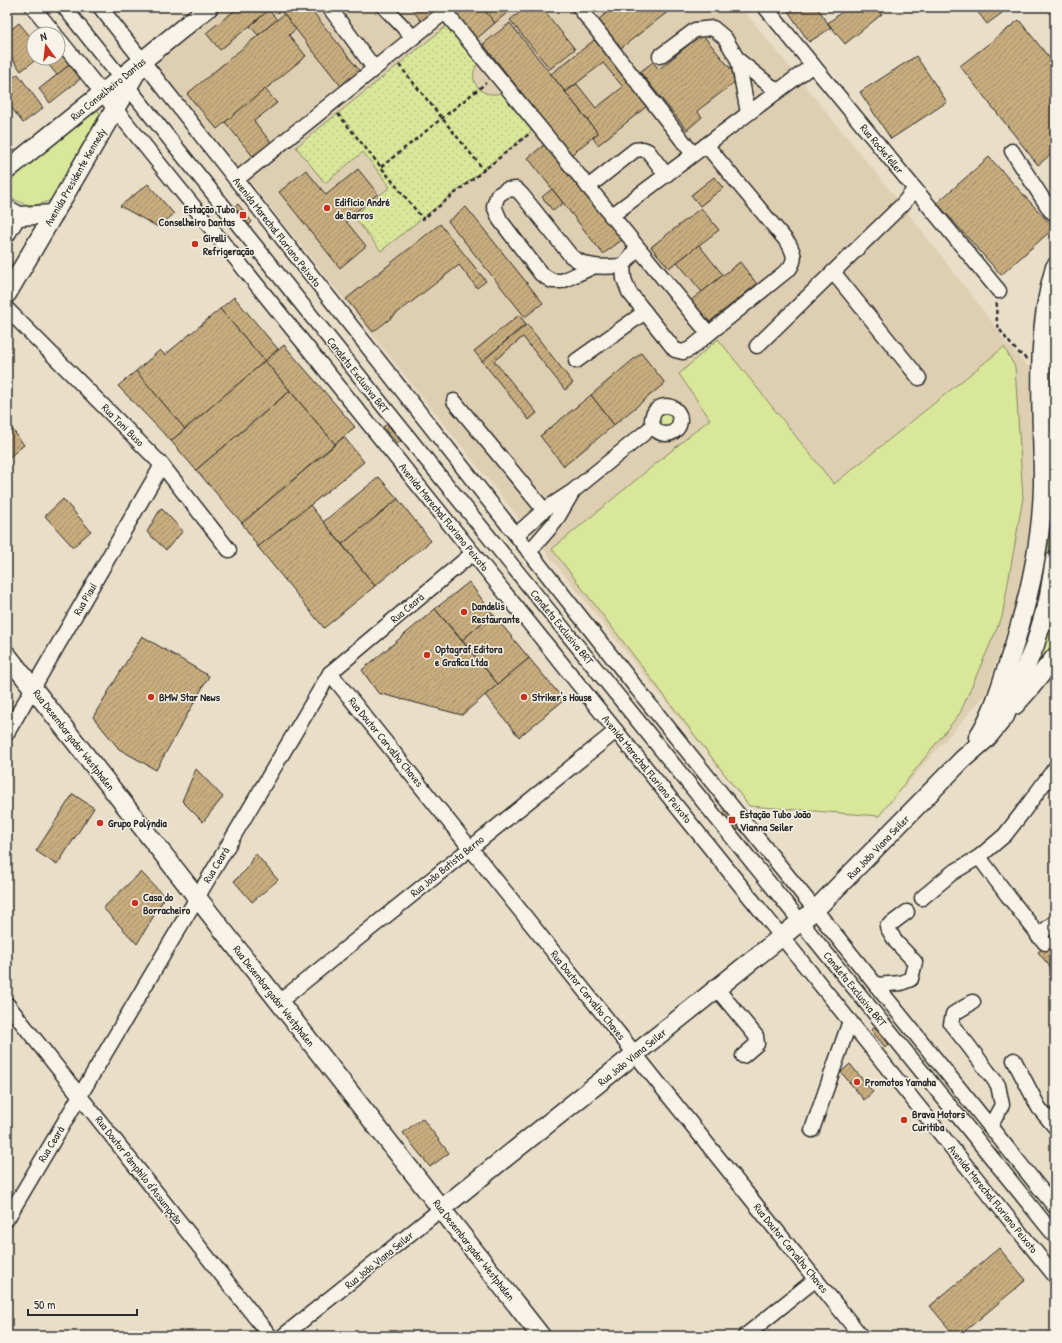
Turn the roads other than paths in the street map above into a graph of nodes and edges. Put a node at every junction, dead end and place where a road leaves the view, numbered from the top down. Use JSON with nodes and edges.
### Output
{"nodes":[{"id":1,"x":33,"y":7,"type":"edge"},
{"id":2,"x":64,"y":7,"type":"edge"},
{"id":3,"x":100,"y":7,"type":"edge"},
{"id":4,"x":209,"y":7,"type":"edge"},
{"id":5,"x":329,"y":7,"type":"edge"},
{"id":6,"x":384,"y":7,"type":"edge"},
{"id":7,"x":579,"y":7,"type":"edge"},
{"id":8,"x":765,"y":7,"type":"edge"},
{"id":9,"x":448,"y":10,"type":"edge"},
{"id":10,"x":48,"y":26,"type":"edge"},
{"id":11,"x":413,"y":37,"type":"junction"},
{"id":12,"x":66,"y":48,"type":"edge"},
{"id":13,"x":660,"y":56,"type":"dead end"},
{"id":14,"x":738,"y":60,"type":"junction"},
{"id":15,"x":143,"y":61,"type":"junction"},
{"id":16,"x":813,"y":65,"type":"junction"},
{"id":17,"x":374,"y":68,"type":"junction"},
{"id":18,"x":124,"y":82,"type":"junction"},
{"id":19,"x":777,"y":91,"type":"junction"},
{"id":20,"x":102,"y":93,"type":"junction"},
{"id":21,"x":114,"y":108,"type":"junction"},
{"id":22,"x":748,"y":113,"type":"junction"},
{"id":23,"x":706,"y":145,"type":"junction"},
{"id":24,"x":1012,"y":151,"type":"dead end"},
{"id":25,"x":693,"y":154,"type":"junction"},
{"id":26,"x":7,"y":170,"type":"edge"},
{"id":27,"x":666,"y":175,"type":"junction"},
{"id":28,"x":236,"y":180,"type":"junction"},
{"id":29,"x":588,"y":187,"type":"junction"},
{"id":30,"x":915,"y":189,"type":"junction"},
{"id":31,"x":13,"y":212,"type":"edge"},
{"id":32,"x":54,"y":214,"type":"junction"},
{"id":33,"x":1055,"y":214,"type":"edge"},
{"id":34,"x":611,"y":216,"type":"junction"},
{"id":35,"x":7,"y":236,"type":"edge"},
{"id":36,"x":637,"y":248,"type":"junction"},
{"id":37,"x":595,"y":266,"type":"junction"},
{"id":38,"x":624,"y":266,"type":"junction"},
{"id":39,"x":1055,"y":267,"type":"edge"},
{"id":40,"x":833,"y":272,"type":"junction"},
{"id":41,"x":999,"y":291,"type":"road end"},
{"id":42,"x":7,"y":294,"type":"edge"},
{"id":43,"x":7,"y":309,"type":"edge"},
{"id":44,"x":645,"y":312,"type":"junction"},
{"id":45,"x":708,"y":333,"type":"junction"},
{"id":46,"x":757,"y":346,"type":"dead end"},
{"id":47,"x":576,"y":361,"type":"dead end"},
{"id":48,"x":919,"y":378,"type":"dead end"},
{"id":49,"x":454,"y":401,"type":"dead end"},
{"id":50,"x":653,"y":426,"type":"dead end"},
{"id":51,"x":162,"y":465,"type":"junction"},
{"id":52,"x":573,"y":491,"type":"junction"},
{"id":53,"x":544,"y":510,"type":"junction"},
{"id":54,"x":516,"y":535,"type":"junction"},
{"id":55,"x":229,"y":550,"type":"dead end"},
{"id":56,"x":529,"y":552,"type":"junction"},
{"id":57,"x":473,"y":553,"type":"junction"},
{"id":58,"x":1055,"y":560,"type":"edge"},
{"id":59,"x":1030,"y":587,"type":"junction"},
{"id":60,"x":1052,"y":604,"type":"edge"},
{"id":61,"x":7,"y":655,"type":"edge"},
{"id":62,"x":1055,"y":656,"type":"edge"},
{"id":63,"x":330,"y":673,"type":"junction"},
{"id":64,"x":33,"y":688,"type":"junction"},
{"id":65,"x":646,"y":700,"type":"junction"},
{"id":66,"x":1005,"y":716,"type":"junction"},
{"id":67,"x":616,"y":731,"type":"junction"},
{"id":68,"x":7,"y":733,"type":"edge"},
{"id":69,"x":654,"y":742,"type":"junction"},
{"id":70,"x":963,"y":759,"type":"junction"},
{"id":71,"x":1053,"y":773,"type":"edge"},
{"id":72,"x":470,"y":848,"type":"junction"},
{"id":73,"x":979,"y":857,"type":"junction"},
{"id":74,"x":197,"y":898,"type":"junction"},
{"id":75,"x":922,"y":898,"type":"dead end"},
{"id":76,"x":815,"y":910,"type":"junction"},
{"id":77,"x":907,"y":912,"type":"dead end"},
{"id":78,"x":800,"y":922,"type":"junction"},
{"id":79,"x":1055,"y":922,"type":"edge"},
{"id":80,"x":782,"y":937,"type":"junction"},
{"id":81,"x":876,"y":985,"type":"junction"},
{"id":82,"x":717,"y":989,"type":"junction"},
{"id":83,"x":279,"y":1002,"type":"junction"},
{"id":84,"x":973,"y":1002,"type":"dead end"},
{"id":85,"x":7,"y":1004,"type":"edge"},
{"id":86,"x":850,"y":1021,"type":"junction"},
{"id":87,"x":635,"y":1054,"type":"junction"},
{"id":88,"x":744,"y":1056,"type":"dead end"},
{"id":89,"x":1014,"y":1060,"type":"dead end"},
{"id":90,"x":990,"y":1127,"type":"junction"},
{"id":91,"x":1055,"y":1127,"type":"edge"},
{"id":92,"x":812,"y":1130,"type":"dead end"},
{"id":93,"x":1055,"y":1207,"type":"edge"},
{"id":94,"x":441,"y":1209,"type":"junction"},
{"id":95,"x":7,"y":1219,"type":"edge"},
{"id":96,"x":1055,"y":1236,"type":"edge"},
{"id":97,"x":1055,"y":1276,"type":"edge"},
{"id":98,"x":816,"y":1279,"type":"junction"},
{"id":99,"x":270,"y":1336,"type":"edge"},
{"id":100,"x":283,"y":1336,"type":"edge"},
{"id":101,"x":541,"y":1336,"type":"edge"},
{"id":102,"x":745,"y":1336,"type":"edge"},
{"id":103,"x":861,"y":1336,"type":"edge"}],
"edges":[{"from":1,"to":10,"type":"street"},
{"from":2,"to":18,"type":"street","name":"Canaleta Exclusiva BRT"},
{"from":3,"to":15,"type":"street","name":"Avenida Marechal Floriano Peixoto"},
{"from":4,"to":15,"type":"main road","name":"Rua Conselheiro Dantas"},
{"from":5,"to":17,"type":"street"},
{"from":6,"to":11,"type":"street"},
{"from":7,"to":25,"type":"street"},
{"from":8,"to":16,"type":"street","name":"Rua Rockefeller"},
{"from":9,"to":11,"type":"street"},
{"from":9,"to":29,"type":"street"},
{"from":11,"to":17,"type":"street"},
{"from":12,"to":20,"type":"street","name":"Avenida Marechal Floriano Peixoto"},
{"from":13,"to":14,"type":"street"},
{"from":14,"to":19,"type":"street"},
{"from":14,"to":22,"type":"street"},
{"from":15,"to":18,"type":"main road","name":"Rua Conselheiro Dantas"},
{"from":15,"to":28,"type":"street","name":"Avenida Marechal Floriano Peixoto"},
{"from":16,"to":19,"type":"street"},
{"from":16,"to":30,"type":"street","name":"Rua Rockefeller"},
{"from":17,"to":28,"type":"street"},
{"from":18,"to":20,"type":"main road","name":"Rua Conselheiro Dantas"},
{"from":18,"to":21,"type":"main road","name":"Avenida Presidente Kennedy"},
{"from":18,"to":69,"type":"street","name":"Canaleta Exclusiva BRT"},
{"from":19,"to":22,"type":"street"},
{"from":20,"to":21,"type":"street","name":"Avenida Marechal Floriano Peixoto"},
{"from":20,"to":26,"type":"main road","name":"Rua Conselheiro Dantas"},
{"from":21,"to":32,"type":"main road","name":"Avenida Presidente Kennedy"},
{"from":21,"to":57,"type":"street","name":"Avenida Marechal Floriano Peixoto"},
{"from":22,"to":23,"type":"street"},
{"from":23,"to":25,"type":"street"},
{"from":23,"to":45,"type":"street"},
{"from":24,"to":33,"type":"street"},
{"from":25,"to":27,"type":"street"},
{"from":27,"to":29,"type":"street"},
{"from":27,"to":34,"type":"street"},
{"from":28,"to":54,"type":"street","name":"Avenida Marechal Floriano Peixoto"},
{"from":29,"to":34,"type":"street"},
{"from":30,"to":40,"type":"street"},
{"from":30,"to":41,"type":"street","name":"Rua Rockefeller"},
{"from":31,"to":32,"type":"main road"},
{"from":31,"to":35,"type":"street"},
{"from":32,"to":42,"type":"main road","name":"Avenida Presidente Kennedy"},
{"from":34,"to":36,"type":"street"},
{"from":36,"to":38,"type":"street"},
{"from":36,"to":45,"type":"street"},
{"from":37,"to":37,"type":"street"},
{"from":37,"to":38,"type":"street"},
{"from":38,"to":44,"type":"street"},
{"from":39,"to":59,"type":"main road","name":"Rua João Viana Seiler"},
{"from":40,"to":46,"type":"street"},
{"from":40,"to":48,"type":"street"},
{"from":43,"to":51,"type":"street","name":"Rua Toni Buso"},
{"from":44,"to":45,"type":"street"},
{"from":44,"to":47,"type":"street"},
{"from":49,"to":53,"type":"street"},
{"from":50,"to":52,"type":"street"},
{"from":51,"to":55,"type":"street","name":"Rua Toni Buso"},
{"from":51,"to":64,"type":"street","name":"Rua Piauí"},
{"from":52,"to":53,"type":"street"},
{"from":52,"to":56,"type":"street"},
{"from":53,"to":54,"type":"street"},
{"from":54,"to":56,"type":"street","name":"Avenida Marechal Floriano Peixoto"},
{"from":56,"to":65,"type":"street","name":"Avenida Marechal Floriano Peixoto"},
{"from":57,"to":63,"type":"street","name":"Rua Ceará"},
{"from":57,"to":67,"type":"street","name":"Avenida Marechal Floriano Peixoto"},
{"from":58,"to":60,"type":"main road","name":"Rua João Viana Seiler"},
{"from":59,"to":60,"type":"street"},
{"from":59,"to":70,"type":"main road","name":"Rua João Viana Seiler"},
{"from":60,"to":66,"type":"main road","name":"Rua João Viana Seiler"},
{"from":61,"to":64,"type":"main road","name":"Rua Desembargador Westphalen"},
{"from":62,"to":66,"type":"main road"},
{"from":63,"to":72,"type":"street","name":"Rua Doutor Carvalho Chaves"},
{"from":63,"to":74,"type":"street","name":"Rua Ceará"},
{"from":64,"to":68,"type":"street","name":"Rua Piauí"},
{"from":64,"to":74,"type":"main road","name":"Rua Desembargador Westphalen"},
{"from":65,"to":69,"type":"street","name":"Canaleta Exclusiva BRT"},
{"from":65,"to":76,"type":"street","name":"Avenida Marechal Floriano Peixoto"},
{"from":66,"to":70,"type":"main road","name":"Rua João Viana Seiler"},
{"from":67,"to":72,"type":"street","name":"Rua João Batista Berno"},
{"from":67,"to":80,"type":"street","name":"Avenida Marechal Floriano Peixoto"},
{"from":69,"to":78,"type":"street","name":"Canaleta Exclusiva BRT"},
{"from":70,"to":76,"type":"main road","name":"Rua João Viana Seiler"},
{"from":71,"to":73,"type":"street"},
{"from":72,"to":83,"type":"street","name":"Rua João Batista Berno"},
{"from":72,"to":87,"type":"street","name":"Rua Doutor Carvalho Chaves"},
{"from":73,"to":75,"type":"street"},
{"from":73,"to":79,"type":"street"},
{"from":74,"to":83,"type":"main road","name":"Rua Desembargador Westphalen"},
{"from":74,"to":95,"type":"street","name":"Rua Ceará"},
{"from":76,"to":78,"type":"main road","name":"Rua João Viana Seiler"},
{"from":76,"to":81,"type":"street","name":"Avenida Marechal Floriano Peixoto"},
{"from":77,"to":81,"type":"street"},
{"from":78,"to":80,"type":"main road","name":"Rua João Viana Seiler"},
{"from":78,"to":96,"type":"street","name":"Canaleta Exclusiva BRT"},
{"from":80,"to":82,"type":"main road","name":"Rua João Viana Seiler"},
{"from":80,"to":86,"type":"street","name":"Avenida Marechal Floriano Peixoto"},
{"from":81,"to":90,"type":"street","name":"Avenida Marechal Floriano Peixoto"},
{"from":82,"to":87,"type":"main road","name":"Rua João Viana Seiler"},
{"from":82,"to":88,"type":"street"},
{"from":83,"to":94,"type":"main road","name":"Rua Desembargador Westphalen"},
{"from":84,"to":90,"type":"street"},
{"from":85,"to":99,"type":"street","name":"Rua Doutor Pâmphilo d'Assumpção"},
{"from":86,"to":92,"type":"street"},
{"from":86,"to":97,"type":"street","name":"Avenida Marechal Floriano Peixoto"},
{"from":87,"to":94,"type":"main road","name":"Rua João Viana Seiler"},
{"from":87,"to":98,"type":"street","name":"Rua Doutor Carvalho Chaves"},
{"from":89,"to":91,"type":"street"},
{"from":90,"to":93,"type":"street","name":"Avenida Marechal Floriano Peixoto"},
{"from":94,"to":100,"type":"street","name":"Rua João Viana Seiler"},
{"from":94,"to":101,"type":"main road","name":"Rua Desembargador Westphalen"},
{"from":98,"to":102,"type":"street"},
{"from":98,"to":103,"type":"street","name":"Rua Doutor Carvalho Chaves"}]}
